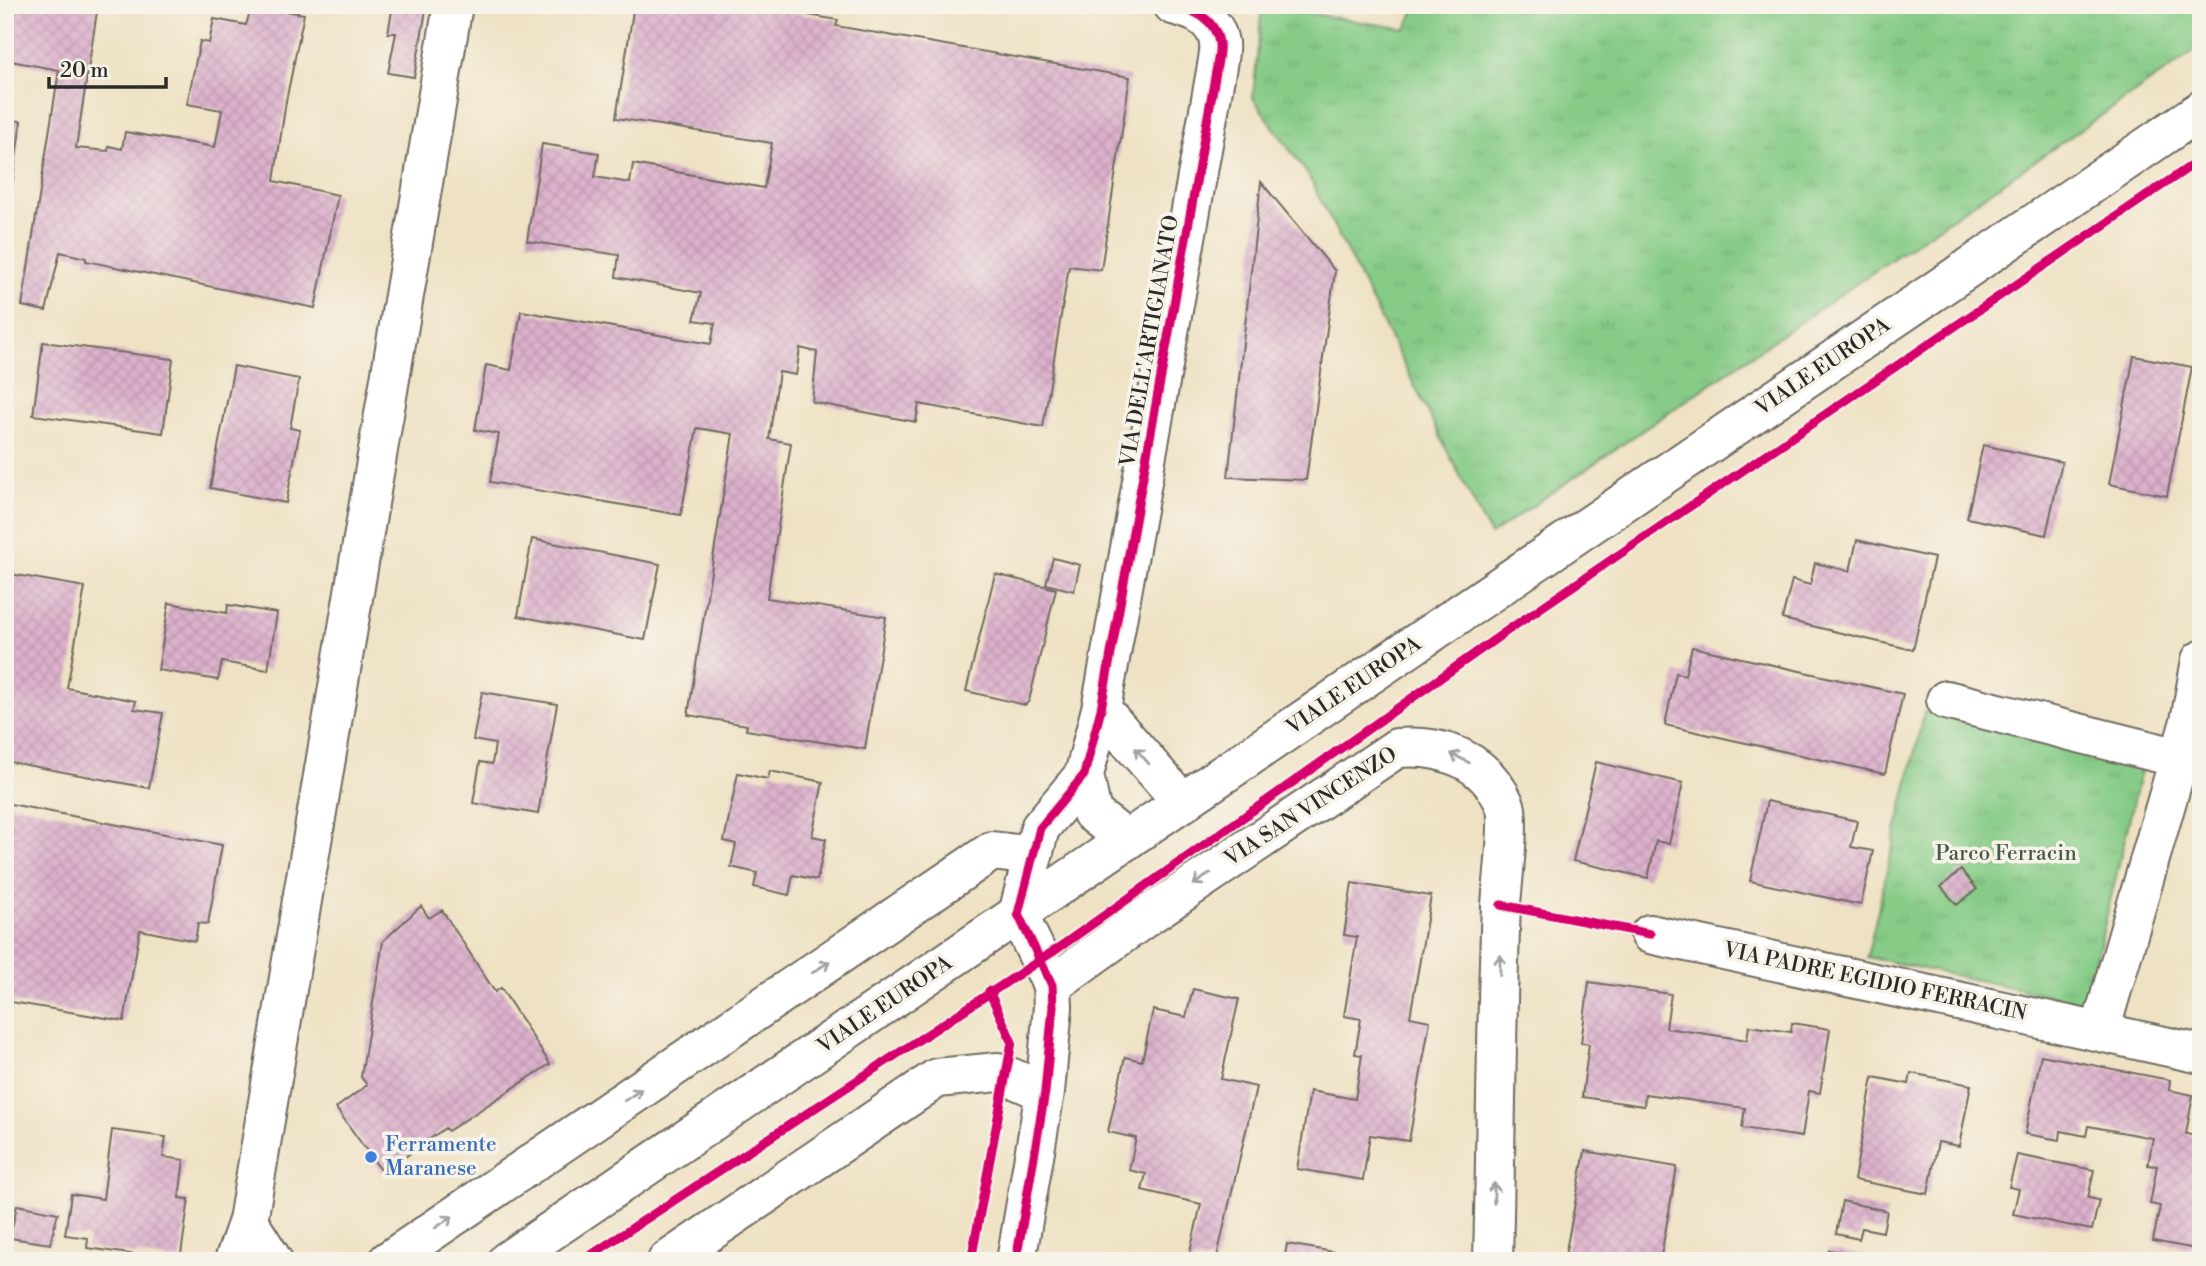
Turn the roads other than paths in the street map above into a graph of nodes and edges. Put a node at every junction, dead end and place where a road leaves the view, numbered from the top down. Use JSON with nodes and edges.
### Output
{"nodes":[{"id":1,"x":453,"y":5,"type":"edge"},
{"id":2,"x":1173,"y":5,"type":"edge"},
{"id":3,"x":2201,"y":110,"type":"edge"},
{"id":4,"x":2201,"y":660,"type":"edge"},
{"id":5,"x":1946,"y":700,"type":"dead end"},
{"id":6,"x":1101,"y":709,"type":"junction"},
{"id":7,"x":2179,"y":758,"type":"junction"},
{"id":8,"x":1084,"y":775,"type":"junction"},
{"id":9,"x":1183,"y":803,"type":"junction"},
{"id":10,"x":1127,"y":840,"type":"junction"},
{"id":11,"x":1033,"y":856,"type":"junction"},
{"id":12,"x":1018,"y":914,"type":"junction"},
{"id":13,"x":1650,"y":934,"type":"road end"},
{"id":14,"x":1052,"y":985,"type":"junction"},
{"id":15,"x":2099,"y":1031,"type":"junction"},
{"id":16,"x":2201,"y":1054,"type":"edge"},
{"id":17,"x":1045,"y":1092,"type":"junction"},
{"id":18,"x":248,"y":1221,"type":"junction"},
{"id":19,"x":234,"y":1261,"type":"edge"},
{"id":20,"x":273,"y":1261,"type":"edge"},
{"id":21,"x":388,"y":1261,"type":"edge"},
{"id":22,"x":507,"y":1261,"type":"edge"},
{"id":23,"x":667,"y":1261,"type":"edge"},
{"id":24,"x":1016,"y":1261,"type":"edge"},
{"id":25,"x":1493,"y":1261,"type":"edge"}],
"edges":[{"from":1,"to":18,"type":"street"},
{"from":2,"to":6,"type":"street","name":"VIA DELL'ARTIGIANATO"},
{"from":3,"to":9,"type":"street","name":"VIALE EUROPA"},
{"from":4,"to":7,"type":"street"},
{"from":5,"to":7,"type":"street"},
{"from":6,"to":8,"type":"street","name":"VIA DELL'ARTIGIANATO"},
{"from":9,"to":6,"type":"street","one_way":true},
{"from":7,"to":15,"type":"street"},
{"from":8,"to":10,"type":"street"},
{"from":8,"to":11,"type":"street"},
{"from":9,"to":10,"type":"street","name":"VIALE EUROPA"},
{"from":10,"to":12,"type":"street","name":"VIALE EUROPA"},
{"from":11,"to":12,"type":"street"},
{"from":21,"to":11,"type":"street","one_way":true},
{"from":12,"to":14,"type":"street"},
{"from":12,"to":22,"type":"street","name":"VIALE EUROPA"},
{"from":13,"to":15,"type":"street","name":"VIA PADRE EGIDIO FERRACIN"},
{"from":14,"to":17,"type":"street"},
{"from":25,"to":14,"type":"street","name":"VIA SAN VINCENZO","one_way":true},
{"from":15,"to":16,"type":"street","name":"VIA PADRE EGIDIO FERRACIN"},
{"from":17,"to":23,"type":"street"},
{"from":17,"to":24,"type":"street"},
{"from":18,"to":19,"type":"street"},
{"from":18,"to":20,"type":"street"}]}
